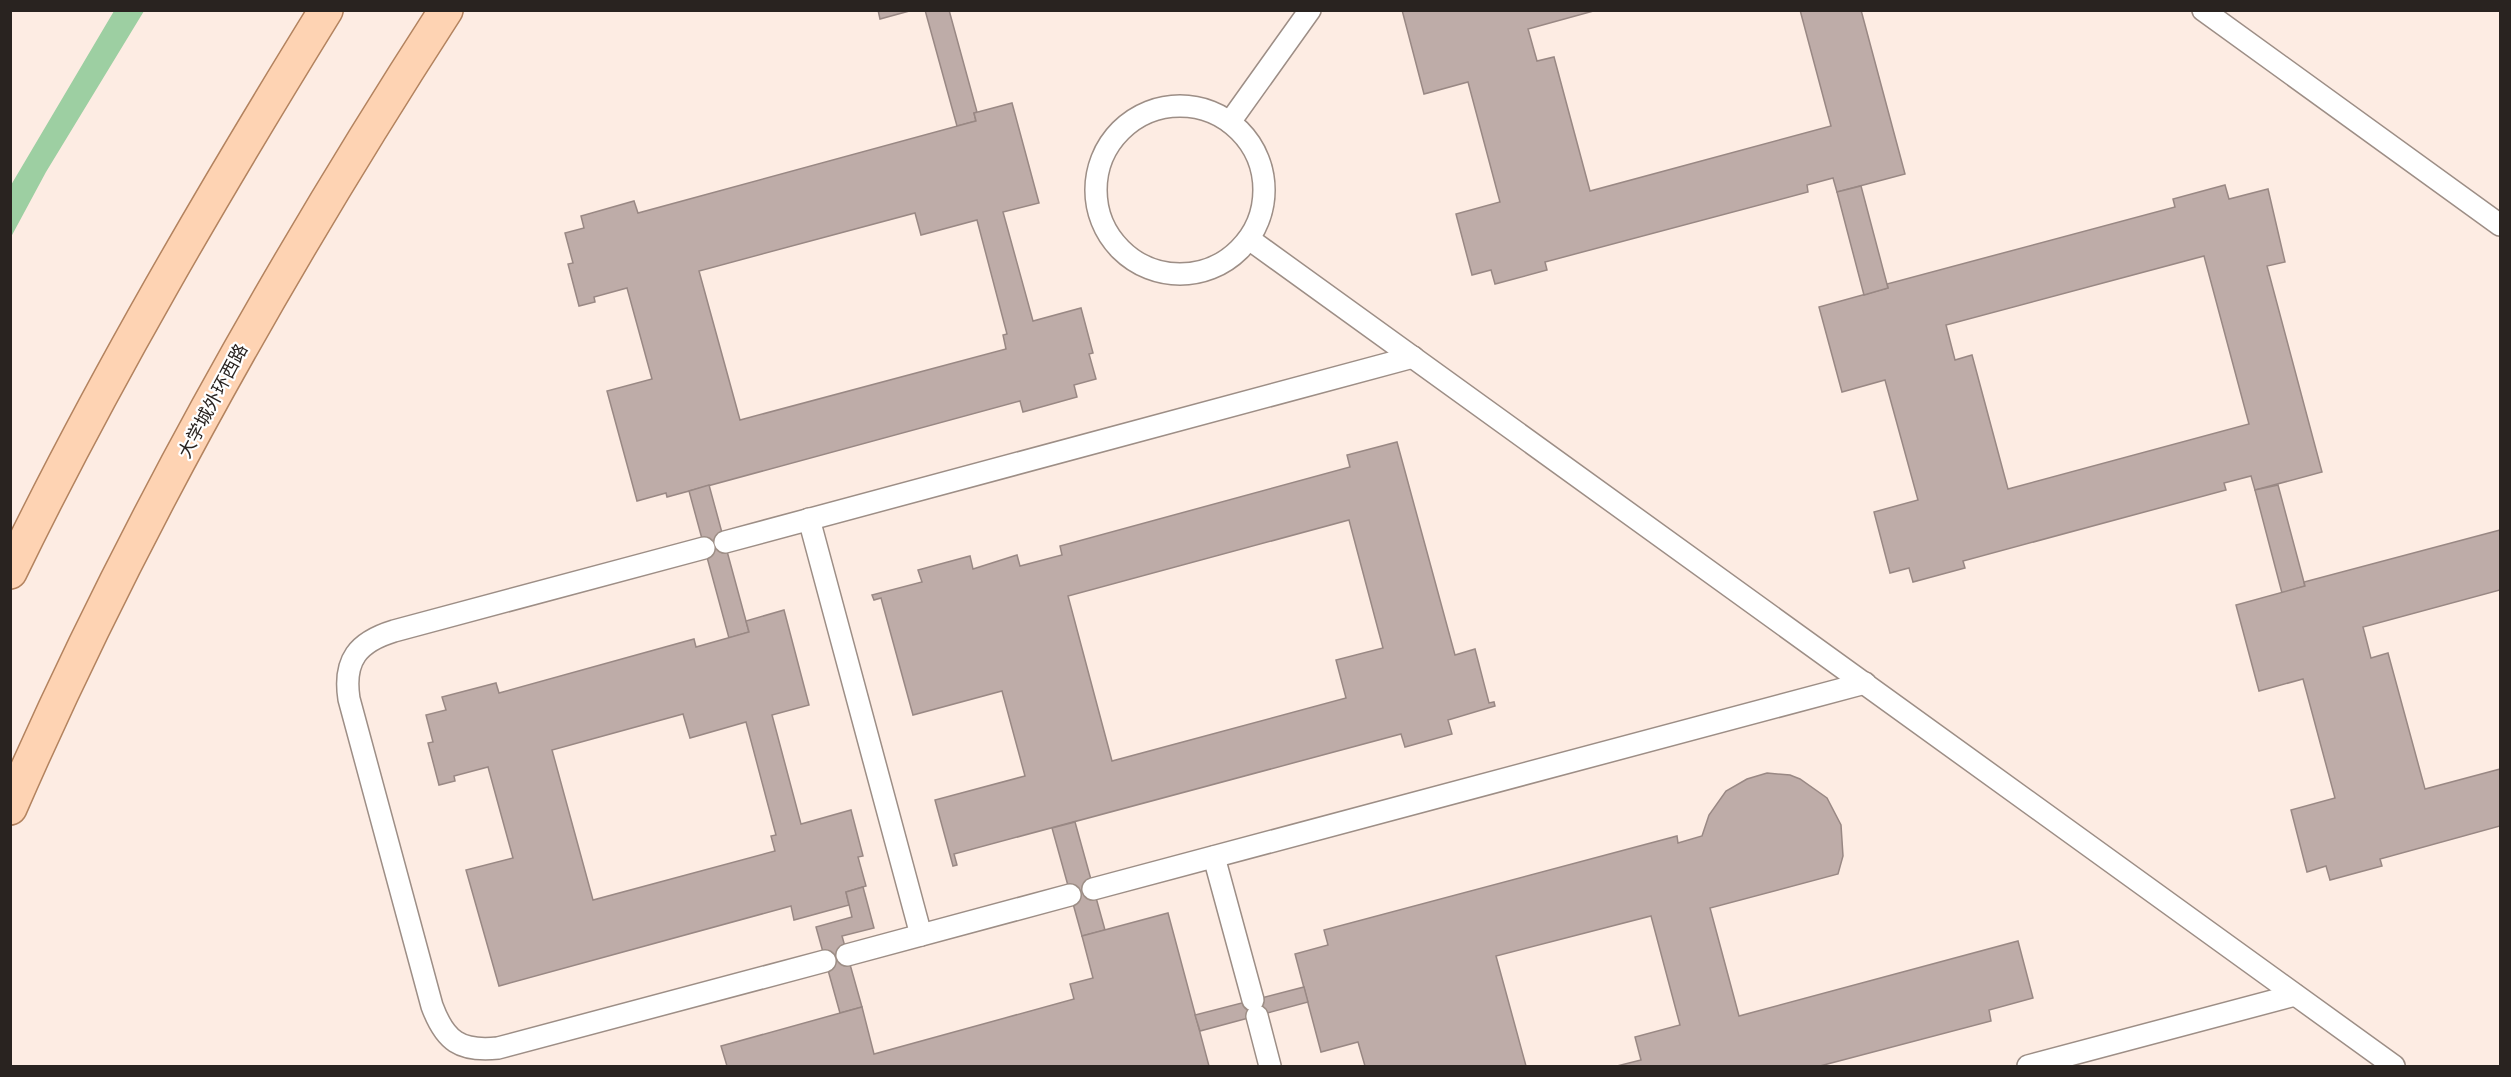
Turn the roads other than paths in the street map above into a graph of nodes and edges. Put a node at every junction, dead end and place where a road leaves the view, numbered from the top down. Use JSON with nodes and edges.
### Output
{"nodes":[{"id":1,"x":326,"y":10,"type":"edge"},
{"id":2,"x":446,"y":10,"type":"edge"},
{"id":3,"x":1310,"y":10,"type":"edge"},
{"id":4,"x":2203,"y":10,"type":"edge"},
{"id":5,"x":1230,"y":122,"type":"junction"},
{"id":6,"x":2500,"y":225,"type":"edge"},
{"id":7,"x":1249,"y":239,"type":"junction"},
{"id":8,"x":1413,"y":357,"type":"junction"},
{"id":9,"x":809,"y":519,"type":"junction"},
{"id":10,"x":10,"y":572,"type":"edge"},
{"id":11,"x":1865,"y":683,"type":"junction"},
{"id":12,"x":10,"y":808,"type":"edge"},
{"id":13,"x":1214,"y":857,"type":"junction"},
{"id":14,"x":1093,"y":889,"type":"dead end"},
{"id":15,"x":1070,"y":895,"type":"dead end"},
{"id":16,"x":921,"y":935,"type":"junction"},
{"id":17,"x":847,"y":955,"type":"dead end"},
{"id":18,"x":825,"y":961,"type":"dead end"},
{"id":19,"x":2295,"y":995,"type":"junction"},
{"id":20,"x":1270,"y":1066,"type":"edge"},
{"id":21,"x":2028,"y":1066,"type":"edge"},
{"id":22,"x":2394,"y":1066,"type":"edge"}],
"edges":[{"from":1,"to":10,"type":"main road"},
{"from":2,"to":12,"type":"main road","name":"大学城外环西路"},
{"from":3,"to":5,"type":"lane"},
{"from":4,"to":6,"type":"lane"},
{"from":5,"to":7,"type":"lane"},
{"from":5,"to":7,"type":"lane"},
{"from":7,"to":8,"type":"lane"},
{"from":8,"to":9,"type":"lane"},
{"from":8,"to":11,"type":"lane"},
{"from":9,"to":16,"type":"lane"},
{"from":9,"to":18,"type":"lane"},
{"from":11,"to":13,"type":"lane"},
{"from":11,"to":19,"type":"lane"},
{"from":13,"to":14,"type":"lane"},
{"from":13,"to":20,"type":"lane"},
{"from":15,"to":16,"type":"lane"},
{"from":16,"to":17,"type":"lane"},
{"from":19,"to":21,"type":"lane"},
{"from":19,"to":22,"type":"lane"}]}
